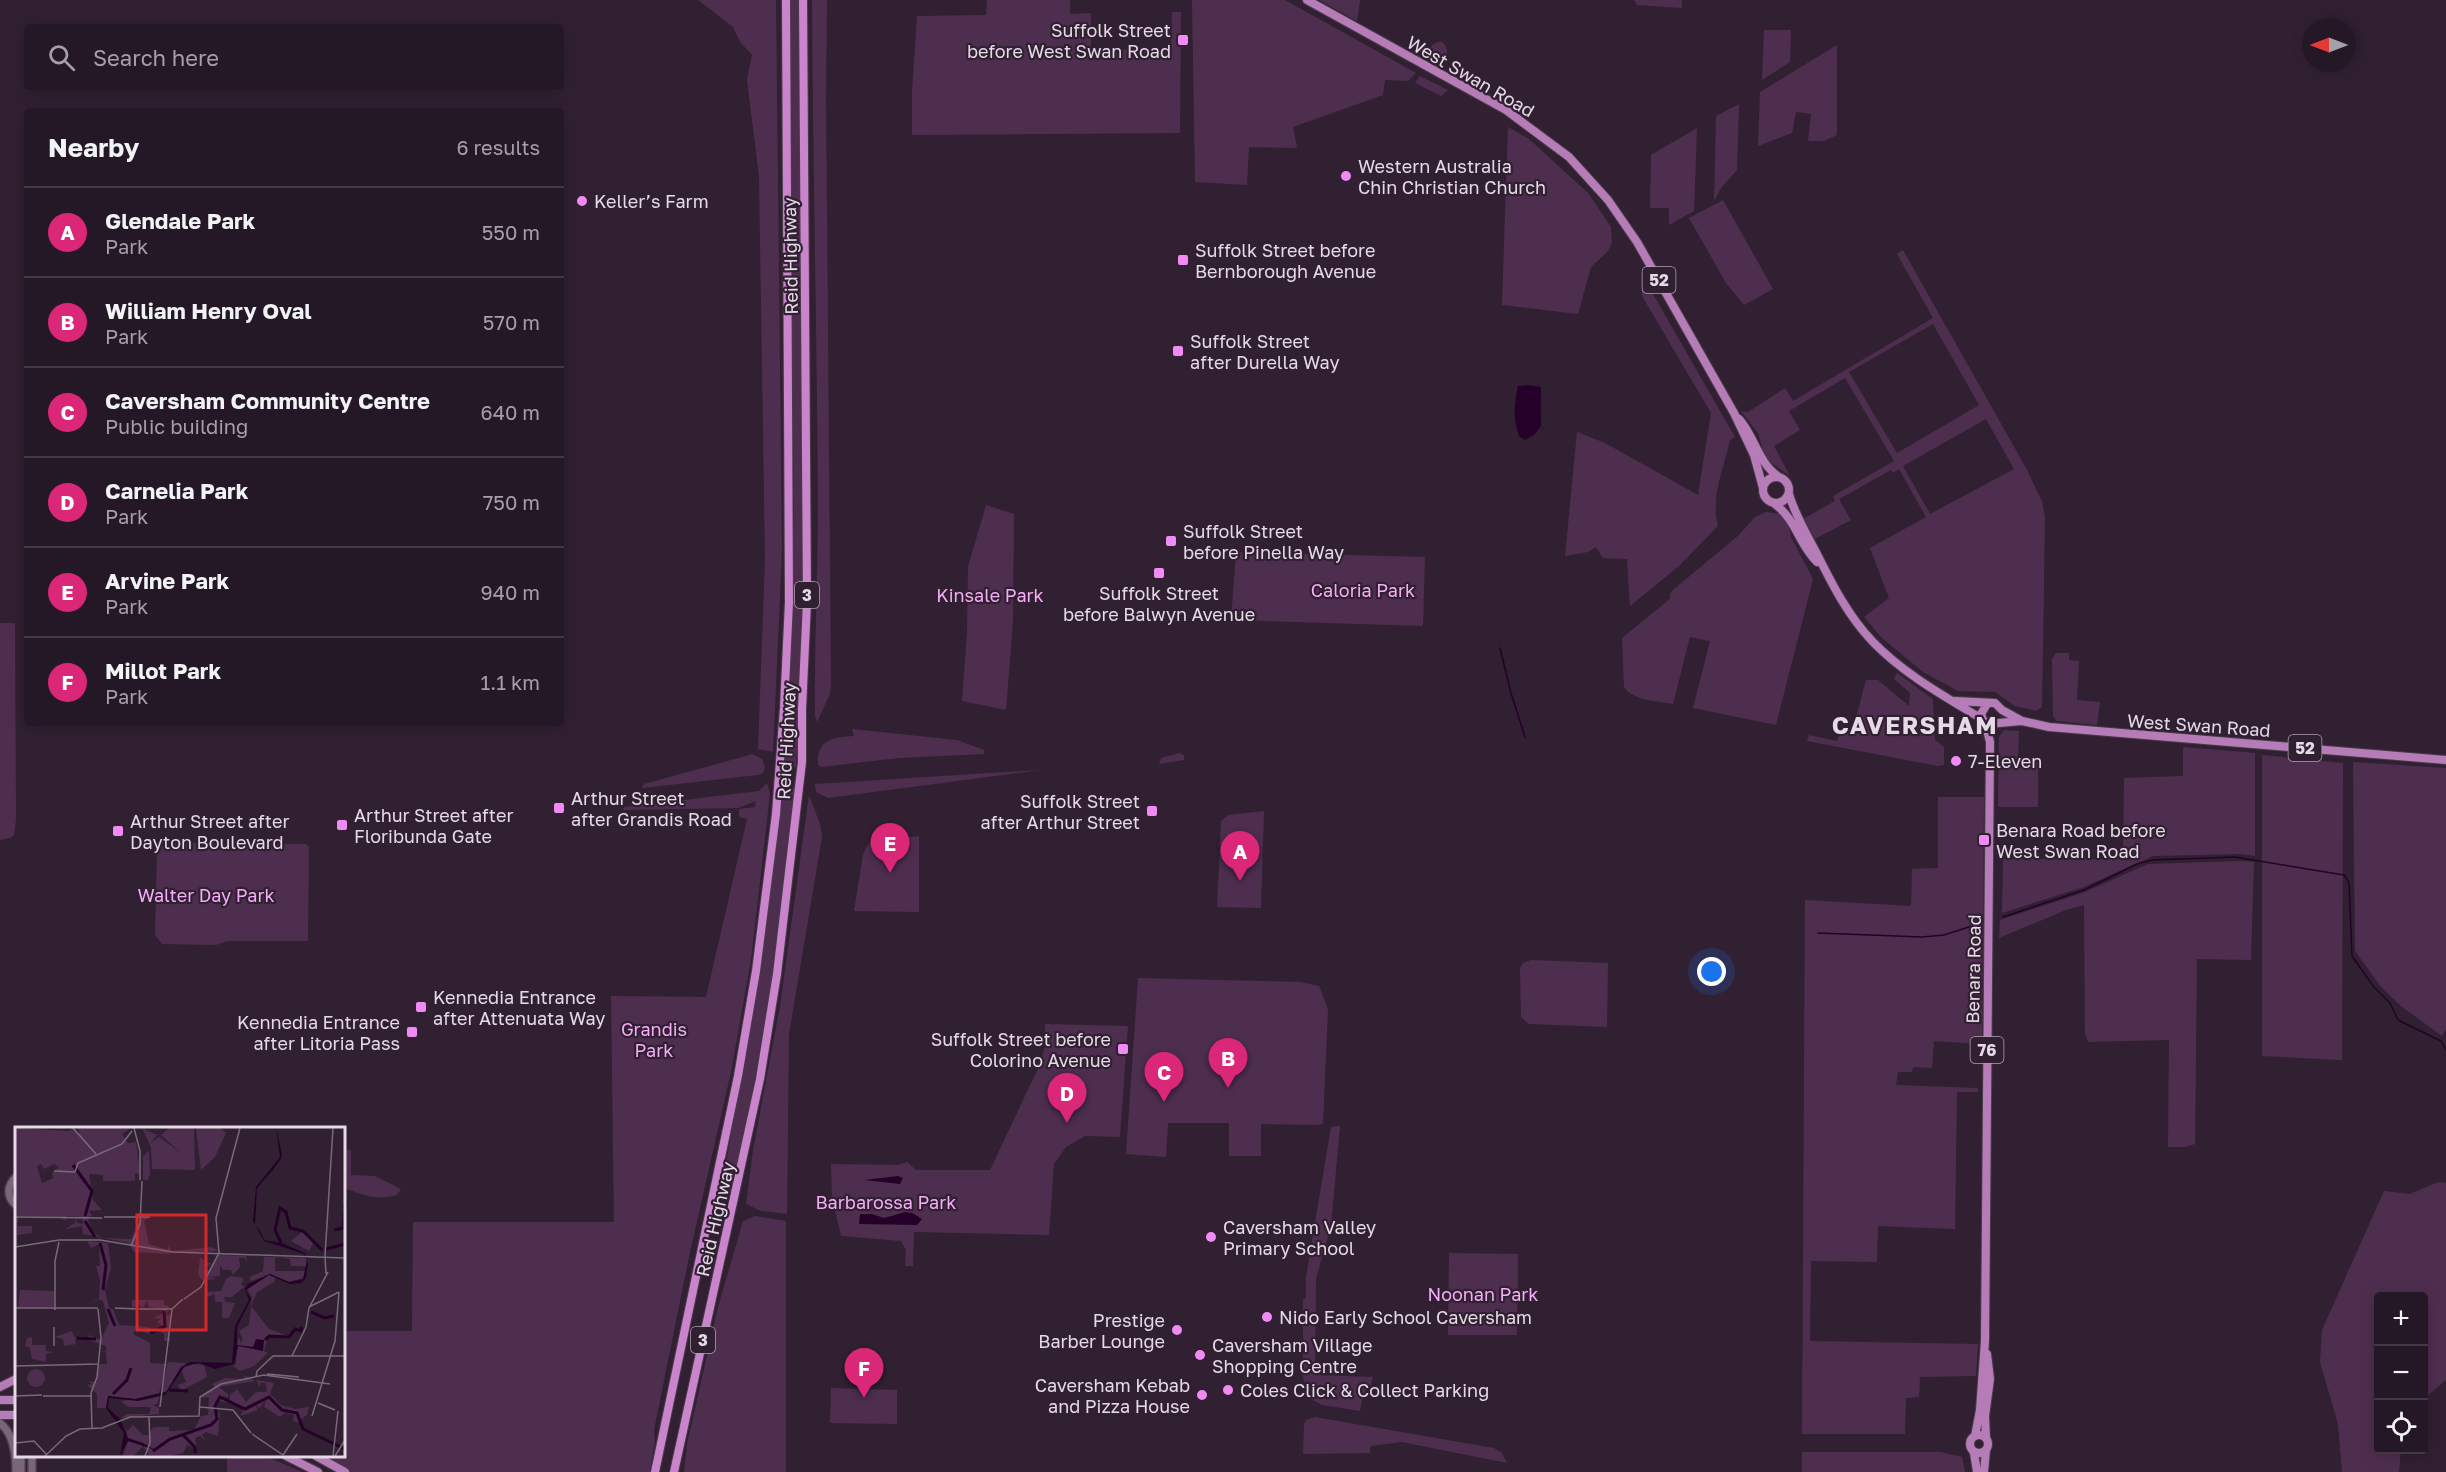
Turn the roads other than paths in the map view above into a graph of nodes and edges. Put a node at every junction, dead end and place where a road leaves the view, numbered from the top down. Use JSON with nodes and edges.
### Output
{"nodes":[{"id":1,"x":786,"y":0,"type":"edge"},
{"id":2,"x":803,"y":0,"type":"edge"},
{"id":3,"x":1307,"y":0,"type":"edge"},
{"id":4,"x":1734,"y":413,"type":"junction"},
{"id":5,"x":1779,"y":477,"type":"junction"},
{"id":6,"x":1763,"y":488,"type":"junction"},
{"id":7,"x":1789,"y":494,"type":"junction"},
{"id":8,"x":1776,"y":504,"type":"junction"},
{"id":9,"x":1821,"y":564,"type":"junction"},
{"id":10,"x":1955,"y":701,"type":"junction"},
{"id":11,"x":1987,"y":704,"type":"junction"},
{"id":12,"x":2002,"y":710,"type":"junction"},
{"id":13,"x":1984,"y":720,"type":"junction"},
{"id":14,"x":2022,"y":721,"type":"junction"},
{"id":15,"x":1998,"y":722,"type":"junction"},
{"id":16,"x":1990,"y":741,"type":"junction"},
{"id":17,"x":2446,"y":760,"type":"edge"},
{"id":18,"x":15,"y":1179,"type":"edge"},
{"id":19,"x":15,"y":1205,"type":"edge"},
{"id":20,"x":1985,"y":1341,"type":"junction"},
{"id":21,"x":15,"y":1380,"type":"edge"},
{"id":22,"x":0,"y":1387,"type":"edge"},
{"id":23,"x":0,"y":1423,"type":"edge"},
{"id":24,"x":1975,"y":1436,"type":"junction"},
{"id":25,"x":1986,"y":1438,"type":"junction"},
{"id":26,"x":1986,"y":1450,"type":"junction"},
{"id":27,"x":1974,"y":1453,"type":"junction"},
{"id":28,"x":15,"y":1454,"type":"edge"},
{"id":29,"x":16,"y":1457,"type":"edge"},
{"id":30,"x":290,"y":1457,"type":"edge"},
{"id":31,"x":319,"y":1457,"type":"edge"},
{"id":32,"x":15,"y":1472,"type":"edge"},
{"id":33,"x":318,"y":1472,"type":"edge"},
{"id":34,"x":345,"y":1472,"type":"edge"},
{"id":35,"x":655,"y":1472,"type":"edge"},
{"id":36,"x":674,"y":1472,"type":"edge"},
{"id":37,"x":1977,"y":1472,"type":"edge"},
{"id":38,"x":1984,"y":1472,"type":"edge"}],
"edges":[{"from":1,"to":35,"type":"highway","name":"Reid Highway","number":"3"},
{"from":2,"to":36,"type":"highway","name":"Reid Highway","number":"3"},
{"from":3,"to":4,"type":"main road","name":"West Swan Road","number":"52"},
{"from":4,"to":5,"type":"main road","name":"West Swan Road","number":"52"},
{"from":4,"to":6,"type":"main road","name":"West Swan Road","number":"52"},
{"from":5,"to":6,"type":"main road"},
{"from":5,"to":7,"type":"main road","number":"52"},
{"from":6,"to":8,"type":"main road","number":"52"},
{"from":7,"to":8,"type":"main road"},
{"from":7,"to":9,"type":"main road","number":"52"},
{"from":8,"to":9,"type":"main road","number":"52"},
{"from":9,"to":10,"type":"main road","number":"52"},
{"from":10,"to":11,"type":"main road","number":"52"},
{"from":10,"to":13,"type":"main road","number":"52"},
{"from":11,"to":12,"type":"main road","number":"52"},
{"from":11,"to":13,"type":"main road"},
{"from":12,"to":14,"type":"main road","name":"West Swan Road","number":"52"},
{"from":12,"to":15,"type":"main road"},
{"from":13,"to":15,"type":"main road","number":"52"},
{"from":13,"to":16,"type":"main road","name":"Benara Road","number":"76"},
{"from":14,"to":15,"type":"main road","name":"West Swan Road","number":"52"},
{"from":14,"to":17,"type":"main road","name":"West Swan Road","number":"52"},
{"from":15,"to":16,"type":"main road","name":"Benara Road","number":"76"},
{"from":16,"to":20,"type":"main road","name":"Benara Road","number":"76"},
{"from":18,"to":19,"type":"main road"},
{"from":20,"to":24,"type":"main road","name":"Benara Road","number":"76"},
{"from":20,"to":25,"type":"main road","name":"Benara Road","number":"76"},
{"from":21,"to":22,"type":"main road"},
{"from":23,"to":28,"type":"main road"},
{"from":24,"to":25,"type":"main road"},
{"from":24,"to":27,"type":"main road","number":"76"},
{"from":25,"to":26,"type":"main road","number":"76"},
{"from":26,"to":27,"type":"main road"},
{"from":26,"to":38,"type":"main road","number":"76"},
{"from":27,"to":37,"type":"main road","number":"76"},
{"from":29,"to":32,"type":"main road"},
{"from":30,"to":33,"type":"main road"},
{"from":31,"to":34,"type":"main road"}]}
